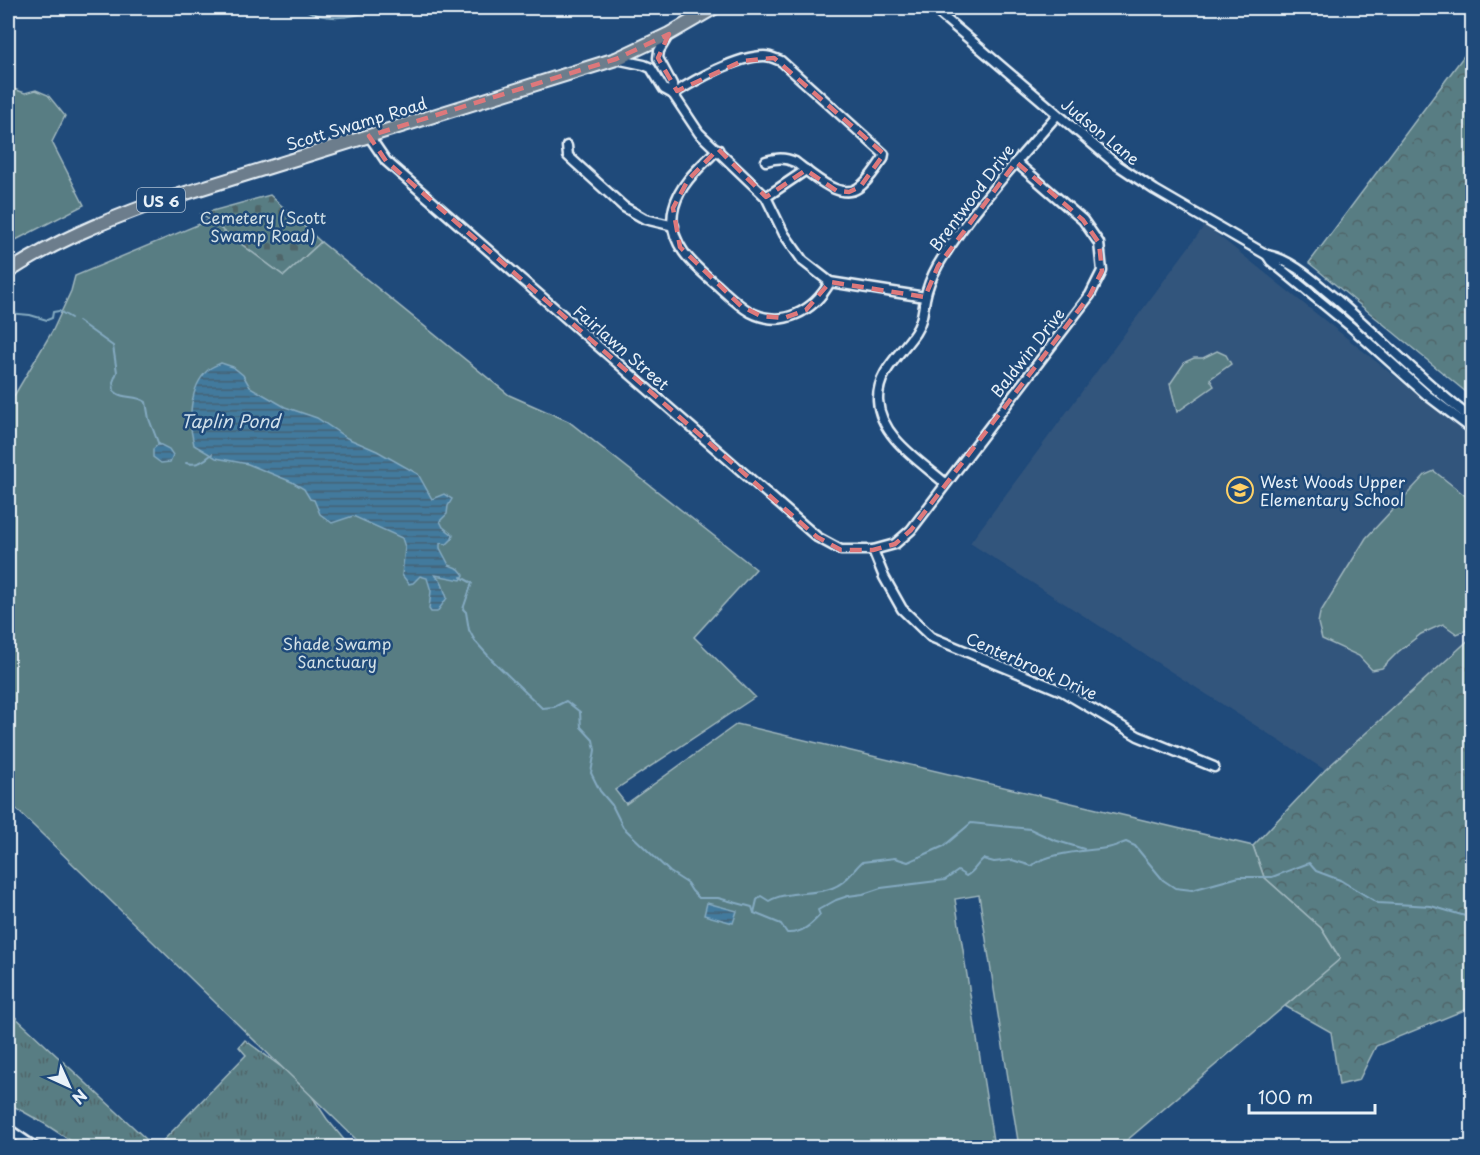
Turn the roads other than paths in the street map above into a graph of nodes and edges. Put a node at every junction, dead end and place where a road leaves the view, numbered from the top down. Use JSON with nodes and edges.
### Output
{"nodes":[{"id":1,"x":714,"y":8,"type":"edge"},
{"id":2,"x":933,"y":8,"type":"edge"},
{"id":3,"x":669,"y":34,"type":"junction"},
{"id":4,"x":616,"y":59,"type":"junction"},
{"id":5,"x":673,"y":94,"type":"junction"},
{"id":6,"x":1057,"y":115,"type":"junction"},
{"id":7,"x":369,"y":136,"type":"junction"},
{"id":8,"x":567,"y":146,"type":"dead end"},
{"id":9,"x":718,"y":149,"type":"junction"},
{"id":10,"x":766,"y":161,"type":"dead end"},
{"id":11,"x":1016,"y":162,"type":"junction"},
{"id":12,"x":806,"y":170,"type":"junction"},
{"id":13,"x":766,"y":197,"type":"junction"},
{"id":14,"x":674,"y":226,"type":"junction"},
{"id":15,"x":1267,"y":255,"type":"junction"},
{"id":16,"x":8,"y":272,"type":"edge"},
{"id":17,"x":830,"y":282,"type":"junction"},
{"id":18,"x":925,"y":297,"type":"junction"},
{"id":19,"x":1473,"y":419,"type":"edge"},
{"id":20,"x":1473,"y":429,"type":"edge"},
{"id":21,"x":945,"y":483,"type":"junction"},
{"id":22,"x":873,"y":550,"type":"junction"},
{"id":23,"x":1214,"y":767,"type":"dead end"},
{"id":24,"x":8,"y":1129,"type":"edge"},
{"id":25,"x":36,"y":1148,"type":"edge"}],
"edges":[{"from":1,"to":3,"type":"highway","name":"Scott Swamp Road","number":"US 6"},
{"from":2,"to":6,"type":"street","name":"Judson Lane"},
{"from":3,"to":4,"type":"highway","name":"Scott Swamp Road","number":"US 6"},
{"from":3,"to":5,"type":"street"},
{"from":4,"to":5,"type":"street"},
{"from":4,"to":7,"type":"highway","name":"Scott Swamp Road","number":"US 6"},
{"from":5,"to":9,"type":"street"},
{"from":5,"to":12,"type":"street"},
{"from":6,"to":11,"type":"street","name":"Brentwood Drive"},
{"from":6,"to":15,"type":"street","name":"Judson Lane"},
{"from":7,"to":16,"type":"highway","name":"Scott Swamp Road","number":"US 6"},
{"from":7,"to":22,"type":"street","name":"Fairlawn Street"},
{"from":8,"to":14,"type":"street"},
{"from":9,"to":13,"type":"street"},
{"from":9,"to":14,"type":"street"},
{"from":10,"to":12,"type":"street"},
{"from":11,"to":18,"type":"street","name":"Brentwood Drive"},
{"from":11,"to":21,"type":"street","name":"Baldwin Drive"},
{"from":12,"to":13,"type":"street"},
{"from":13,"to":17,"type":"street"},
{"from":14,"to":17,"type":"street"},
{"from":15,"to":19,"type":"street","name":"Judson Lane"},
{"from":15,"to":20,"type":"street","name":"Judson Lane"},
{"from":17,"to":18,"type":"street"},
{"from":18,"to":21,"type":"street","name":"Brentwood Drive"},
{"from":21,"to":22,"type":"street","name":"Baldwin Drive"},
{"from":22,"to":23,"type":"street","name":"Centerbrook Drive"},
{"from":24,"to":25,"type":"street"}]}
